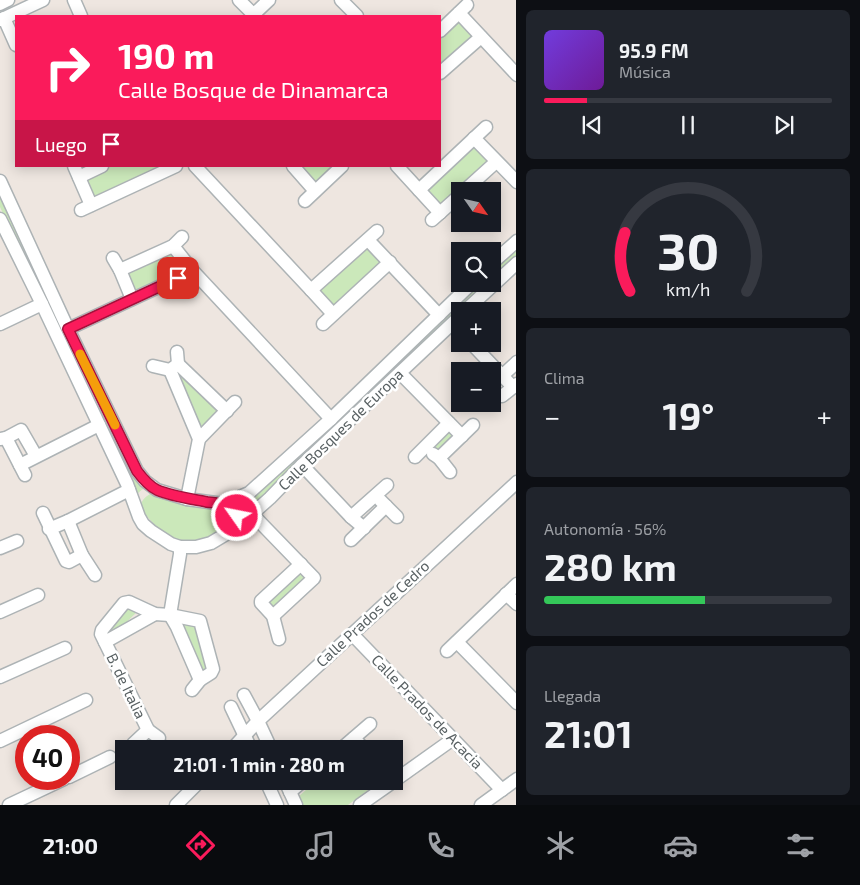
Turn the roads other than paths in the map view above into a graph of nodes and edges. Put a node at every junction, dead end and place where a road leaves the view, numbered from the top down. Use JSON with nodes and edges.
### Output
{"nodes":[{"id":1,"x":8,"y":0,"type":"edge"},
{"id":2,"x":43,"y":0,"type":"edge"},
{"id":3,"x":74,"y":0,"type":"edge"},
{"id":4,"x":239,"y":0,"type":"edge"},
{"id":5,"x":269,"y":0,"type":"edge"},
{"id":6,"x":341,"y":0,"type":"edge"},
{"id":7,"x":0,"y":4,"type":"edge"},
{"id":8,"x":81,"y":15,"type":"edge"},
{"id":9,"x":252,"y":15,"type":"edge"},
{"id":10,"x":254,"y":15,"type":"edge"},
{"id":11,"x":356,"y":15,"type":"edge"},
{"id":12,"x":2,"y":19,"type":"edge"},
{"id":13,"x":441,"y":30,"type":"edge"},
{"id":14,"x":481,"y":37,"type":"junction"},
{"id":15,"x":15,"y":43,"type":"edge"},
{"id":16,"x":441,"y":73,"type":"edge"},
{"id":17,"x":516,"y":75,"type":"edge"},
{"id":18,"x":486,"y":127,"type":"dead end"},
{"id":19,"x":474,"y":138,"type":"junction"},
{"id":20,"x":496,"y":162,"type":"junction"},
{"id":21,"x":98,"y":167,"type":"edge"},
{"id":22,"x":174,"y":167,"type":"edge"},
{"id":23,"x":196,"y":167,"type":"edge"},
{"id":24,"x":294,"y":167,"type":"edge"},
{"id":25,"x":341,"y":167,"type":"edge"},
{"id":26,"x":398,"y":167,"type":"edge"},
{"id":27,"x":76,"y":172,"type":"edge"},
{"id":28,"x":0,"y":181,"type":"edge"},
{"id":29,"x":474,"y":182,"type":"edge"},
{"id":30,"x":516,"y":182,"type":"edge"},
{"id":31,"x":419,"y":190,"type":"junction"},
{"id":32,"x":316,"y":191,"type":"junction"},
{"id":33,"x":305,"y":200,"type":"dead end"},
{"id":34,"x":451,"y":203,"type":"edge"},
{"id":35,"x":0,"y":219,"type":"edge"},
{"id":36,"x":182,"y":237,"type":"dead end"},
{"id":37,"x":516,"y":241,"type":"edge"},
{"id":38,"x":5,"y":243,"type":"edge"},
{"id":39,"x":173,"y":246,"type":"junction"},
{"id":40,"x":501,"y":255,"type":"edge"},
{"id":41,"x":112,"y":258,"type":"dead end"},
{"id":42,"x":390,"y":262,"type":"junction"},
{"id":43,"x":516,"y":263,"type":"edge"},
{"id":44,"x":120,"y":270,"type":"junction"},
{"id":45,"x":194,"y":271,"type":"junction"},
{"id":46,"x":311,"y":290,"type":"junction"},
{"id":47,"x":462,"y":292,"type":"edge"},
{"id":48,"x":132,"y":299,"type":"junction"},
{"id":49,"x":475,"y":302,"type":"edge"},
{"id":50,"x":42,"y":304,"type":"junction"},
{"id":51,"x":333,"y":314,"type":"junction"},
{"id":52,"x":439,"y":314,"type":"junction"},
{"id":53,"x":0,"y":324,"type":"edge"},
{"id":54,"x":323,"y":324,"type":"dead end"},
{"id":55,"x":68,"y":329,"type":"junction"},
{"id":56,"x":451,"y":329,"type":"edge"},
{"id":57,"x":480,"y":352,"type":"edge"},
{"id":58,"x":175,"y":362,"type":"junction"},
{"id":59,"x":516,"y":362,"type":"edge"},
{"id":60,"x":153,"y":366,"type":"dead end"},
{"id":61,"x":400,"y":373,"type":"junction"},
{"id":62,"x":502,"y":376,"type":"junction"},
{"id":63,"x":515,"y":385,"type":"edge"},
{"id":64,"x":502,"y":396,"type":"dead end"},
{"id":65,"x":331,"y":419,"type":"junction"},
{"id":66,"x":449,"y":423,"type":"junction"},
{"id":67,"x":99,"y":425,"type":"junction"},
{"id":68,"x":473,"y":425,"type":"dead end"},
{"id":69,"x":462,"y":436,"type":"junction"},
{"id":70,"x":3,"y":438,"type":"edge"},
{"id":71,"x":200,"y":439,"type":"junction"},
{"id":72,"x":425,"y":447,"type":"junction"},
{"id":73,"x":36,"y":456,"type":"junction"},
{"id":74,"x":415,"y":457,"type":"dead end"},
{"id":75,"x":439,"y":458,"type":"junction"},
{"id":76,"x":302,"y":465,"type":"junction"},
{"id":77,"x":450,"y":472,"type":"dead end"},
{"id":78,"x":516,"y":482,"type":"edge"},
{"id":79,"x":386,"y":485,"type":"dead end"},
{"id":80,"x":129,"y":490,"type":"junction"},
{"id":81,"x":158,"y":490,"type":"junction"},
{"id":82,"x":375,"y":495,"type":"junction"},
{"id":83,"x":187,"y":499,"type":"junction"},
{"id":84,"x":223,"y":504,"type":"junction"},
{"id":85,"x":386,"y":506,"type":"junction"},
{"id":86,"x":136,"y":510,"type":"junction"},
{"id":87,"x":43,"y":514,"type":"dead end"},
{"id":88,"x":252,"y":514,"type":"junction"},
{"id":89,"x":351,"y":517,"type":"junction"},
{"id":90,"x":398,"y":518,"type":"dead end"},
{"id":91,"x":68,"y":521,"type":"junction"},
{"id":92,"x":49,"y":528,"type":"junction"},
{"id":93,"x":364,"y":528,"type":"junction"},
{"id":94,"x":232,"y":531,"type":"junction"},
{"id":95,"x":351,"y":540,"type":"dead end"},
{"id":96,"x":17,"y":541,"type":"dead end"},
{"id":97,"x":180,"y":547,"type":"junction"},
{"id":98,"x":0,"y":548,"type":"edge"},
{"id":99,"x":82,"y":554,"type":"junction"},
{"id":100,"x":301,"y":564,"type":"junction"},
{"id":101,"x":94,"y":575,"type":"dead end"},
{"id":102,"x":516,"y":584,"type":"edge"},
{"id":103,"x":506,"y":594,"type":"junction"},
{"id":104,"x":38,"y":595,"type":"dead end"},
{"id":105,"x":516,"y":604,"type":"edge"},
{"id":106,"x":0,"y":612,"type":"edge"},
{"id":107,"x":155,"y":614,"type":"junction"},
{"id":108,"x":170,"y":614,"type":"junction"},
{"id":109,"x":273,"y":616,"type":"junction"},
{"id":110,"x":352,"y":634,"type":"junction"},
{"id":111,"x":279,"y":639,"type":"dead end"},
{"id":112,"x":105,"y":642,"type":"junction"},
{"id":113,"x":65,"y":648,"type":"dead end"},
{"id":114,"x":0,"y":678,"type":"edge"},
{"id":115,"x":200,"y":680,"type":"junction"},
{"id":116,"x":192,"y":690,"type":"dead end"},
{"id":117,"x":244,"y":694,"type":"dead end"},
{"id":118,"x":514,"y":697,"type":"edge"},
{"id":119,"x":86,"y":700,"type":"dead end"},
{"id":120,"x":231,"y":707,"type":"dead end"},
{"id":121,"x":258,"y":721,"type":"junction"},
{"id":122,"x":370,"y":724,"type":"dead end"},
{"id":123,"x":148,"y":730,"type":"junction"},
{"id":124,"x":245,"y":736,"type":"junction"},
{"id":125,"x":159,"y":738,"type":"dead end"},
{"id":126,"x":354,"y":738,"type":"joint"},
{"id":127,"x":453,"y":739,"type":"junction"},
{"id":128,"x":137,"y":740,"type":"edge"},
{"id":129,"x":241,"y":740,"type":"edge"},
{"id":130,"x":247,"y":740,"type":"edge"},
{"id":131,"x":267,"y":740,"type":"edge"},
{"id":132,"x":352,"y":740,"type":"edge"},
{"id":133,"x":0,"y":741,"type":"edge"},
{"id":134,"x":110,"y":757,"type":"dead end"},
{"id":135,"x":80,"y":772,"type":"edge"},
{"id":136,"x":403,"y":775,"type":"edge"},
{"id":137,"x":516,"y":779,"type":"edge"},
{"id":138,"x":40,"y":790,"type":"edge"},
{"id":139,"x":191,"y":790,"type":"edge"},
{"id":140,"x":270,"y":790,"type":"edge"},
{"id":141,"x":289,"y":790,"type":"edge"},
{"id":142,"x":381,"y":790,"type":"edge"},
{"id":143,"x":502,"y":790,"type":"junction"},
{"id":144,"x":8,"y":805,"type":"edge"},
{"id":145,"x":176,"y":805,"type":"edge"},
{"id":146,"x":277,"y":805,"type":"edge"},
{"id":147,"x":296,"y":805,"type":"edge"},
{"id":148,"x":360,"y":805,"type":"edge"},
{"id":149,"x":481,"y":805,"type":"edge"}],
"edges":[{"from":1,"to":7,"type":"street"},
{"from":2,"to":12,"type":"street"},
{"from":3,"to":8,"type":"street"},
{"from":4,"to":9,"type":"street"},
{"from":5,"to":10,"type":"street"},
{"from":6,"to":11,"type":"street"},
{"from":12,"to":15,"type":"street"},
{"from":13,"to":14,"type":"street"},
{"from":14,"to":16,"type":"street"},
{"from":14,"to":17,"type":"street"},
{"from":18,"to":19,"type":"street"},
{"from":19,"to":20,"type":"street"},
{"from":19,"to":31,"type":"street"},
{"from":20,"to":29,"type":"street"},
{"from":20,"to":30,"type":"street"},
{"from":21,"to":27,"type":"street"},
{"from":22,"to":27,"type":"street"},
{"from":23,"to":46,"type":"street"},
{"from":24,"to":32,"type":"street"},
{"from":25,"to":32,"type":"street"},
{"from":26,"to":31,"type":"street"},
{"from":28,"to":55,"type":"street"},
{"from":31,"to":34,"type":"street"},
{"from":32,"to":33,"type":"street"},
{"from":35,"to":38,"type":"street"},
{"from":36,"to":39,"type":"street"},
{"from":37,"to":40,"type":"street"},
{"from":38,"to":50,"type":"street"},
{"from":39,"to":44,"type":"street"},
{"from":39,"to":45,"type":"street"},
{"from":41,"to":44,"type":"street"},
{"from":42,"to":46,"type":"street"},
{"from":42,"to":51,"type":"street"},
{"from":42,"to":52,"type":"street"},
{"from":43,"to":49,"type":"street"},
{"from":44,"to":48,"type":"street"},
{"from":45,"to":48,"type":"street"},
{"from":45,"to":65,"type":"street"},
{"from":46,"to":51,"type":"street"},
{"from":47,"to":52,"type":"street","name":"Calle Bosques de Europa"},
{"from":48,"to":55,"type":"street"},
{"from":50,"to":53,"type":"street"},
{"from":50,"to":67,"type":"street"},
{"from":51,"to":54,"type":"street"},
{"from":52,"to":65,"type":"street","name":"Calle Bosques de Europa"},
{"from":55,"to":81,"type":"street"},
{"from":56,"to":61,"type":"street","name":"Calle Bosques de Europa"},
{"from":57,"to":62,"type":"street"},
{"from":58,"to":60,"type":"street"},
{"from":58,"to":71,"type":"street"},
{"from":58,"to":71,"type":"street"},
{"from":59,"to":62,"type":"street"},
{"from":61,"to":66,"type":"street"},
{"from":61,"to":76,"type":"street","name":"Calle Bosques de Europa"},
{"from":62,"to":63,"type":"street"},
{"from":63,"to":64,"type":"street"},
{"from":65,"to":84,"type":"street","name":"Calle Bosques de Europa"},
{"from":66,"to":69,"type":"street"},
{"from":66,"to":72,"type":"street"},
{"from":67,"to":73,"type":"street"},
{"from":67,"to":80,"type":"street"},
{"from":68,"to":69,"type":"street"},
{"from":69,"to":75,"type":"street"},
{"from":70,"to":73,"type":"street"},
{"from":70,"to":73,"type":"street"},
{"from":71,"to":83,"type":"street"},
{"from":72,"to":74,"type":"street"},
{"from":72,"to":75,"type":"street"},
{"from":75,"to":77,"type":"street"},
{"from":76,"to":88,"type":"street","name":"Calle Bosques de Europa"},
{"from":76,"to":89,"type":"street"},
{"from":78,"to":110,"type":"street","name":"Calle Prados de Cedro"},
{"from":79,"to":82,"type":"street"},
{"from":80,"to":86,"type":"street"},
{"from":80,"to":91,"type":"street"},
{"from":81,"to":83,"type":"street"},
{"from":81,"to":86,"type":"street"},
{"from":82,"to":85,"type":"street"},
{"from":82,"to":89,"type":"street"},
{"from":83,"to":84,"type":"street"},
{"from":84,"to":94,"type":"street"},
{"from":85,"to":90,"type":"street"},
{"from":85,"to":93,"type":"street"},
{"from":86,"to":97,"type":"street"},
{"from":87,"to":92,"type":"street"},
{"from":88,"to":94,"type":"street","name":"Calle Bosques de Europa"},
{"from":88,"to":100,"type":"street"},
{"from":89,"to":93,"type":"street"},
{"from":91,"to":92,"type":"street"},
{"from":91,"to":99,"type":"street"},
{"from":92,"to":99,"type":"street"},
{"from":93,"to":95,"type":"street"},
{"from":94,"to":97,"type":"street","name":"Calle Bosques de Europa"},
{"from":96,"to":98,"type":"street"},
{"from":97,"to":108,"type":"street"},
{"from":99,"to":101,"type":"street"},
{"from":100,"to":109,"type":"street"},
{"from":100,"to":109,"type":"street"},
{"from":102,"to":103,"type":"street"},
{"from":103,"to":105,"type":"street"},
{"from":103,"to":118,"type":"street"},
{"from":104,"to":106,"type":"street"},
{"from":107,"to":108,"type":"street","name":"B. de Italia"},
{"from":107,"to":112,"type":"street","name":"B. de Italia"},
{"from":107,"to":112,"type":"street","name":"B. de Italia"},
{"from":108,"to":115,"type":"street"},
{"from":108,"to":115,"type":"street","name":"B. de Italia"},
{"from":109,"to":111,"type":"street"},
{"from":110,"to":121,"type":"street","name":"Calle Prados de Cedro"},
{"from":110,"to":127,"type":"street","name":"Calle Prados de Acacia"},
{"from":112,"to":123,"type":"street","name":"B. de Italia"},
{"from":113,"to":114,"type":"street"},
{"from":115,"to":116,"type":"street"},
{"from":117,"to":121,"type":"street"},
{"from":119,"to":133,"type":"street"},
{"from":120,"to":124,"type":"street"},
{"from":121,"to":124,"type":"street","name":"Calle Prados de Cedro"},
{"from":121,"to":131,"type":"street"},
{"from":122,"to":126,"type":"street"},
{"from":123,"to":125,"type":"street","name":"B. de Italia"},
{"from":123,"to":128,"type":"street","name":"B. de Italia"},
{"from":124,"to":129,"type":"street","name":"Calle Prados de Cedro"},
{"from":124,"to":130,"type":"street"},
{"from":126,"to":132,"type":"street"},
{"from":127,"to":136,"type":"street"},
{"from":127,"to":143,"type":"street","name":"Calle Prados de Acacia"},
{"from":134,"to":135,"type":"street"},
{"from":137,"to":143,"type":"street"},
{"from":138,"to":144,"type":"street"},
{"from":139,"to":145,"type":"street"},
{"from":140,"to":146,"type":"street"},
{"from":141,"to":147,"type":"street"},
{"from":142,"to":148,"type":"street"},
{"from":143,"to":149,"type":"street"}]}
